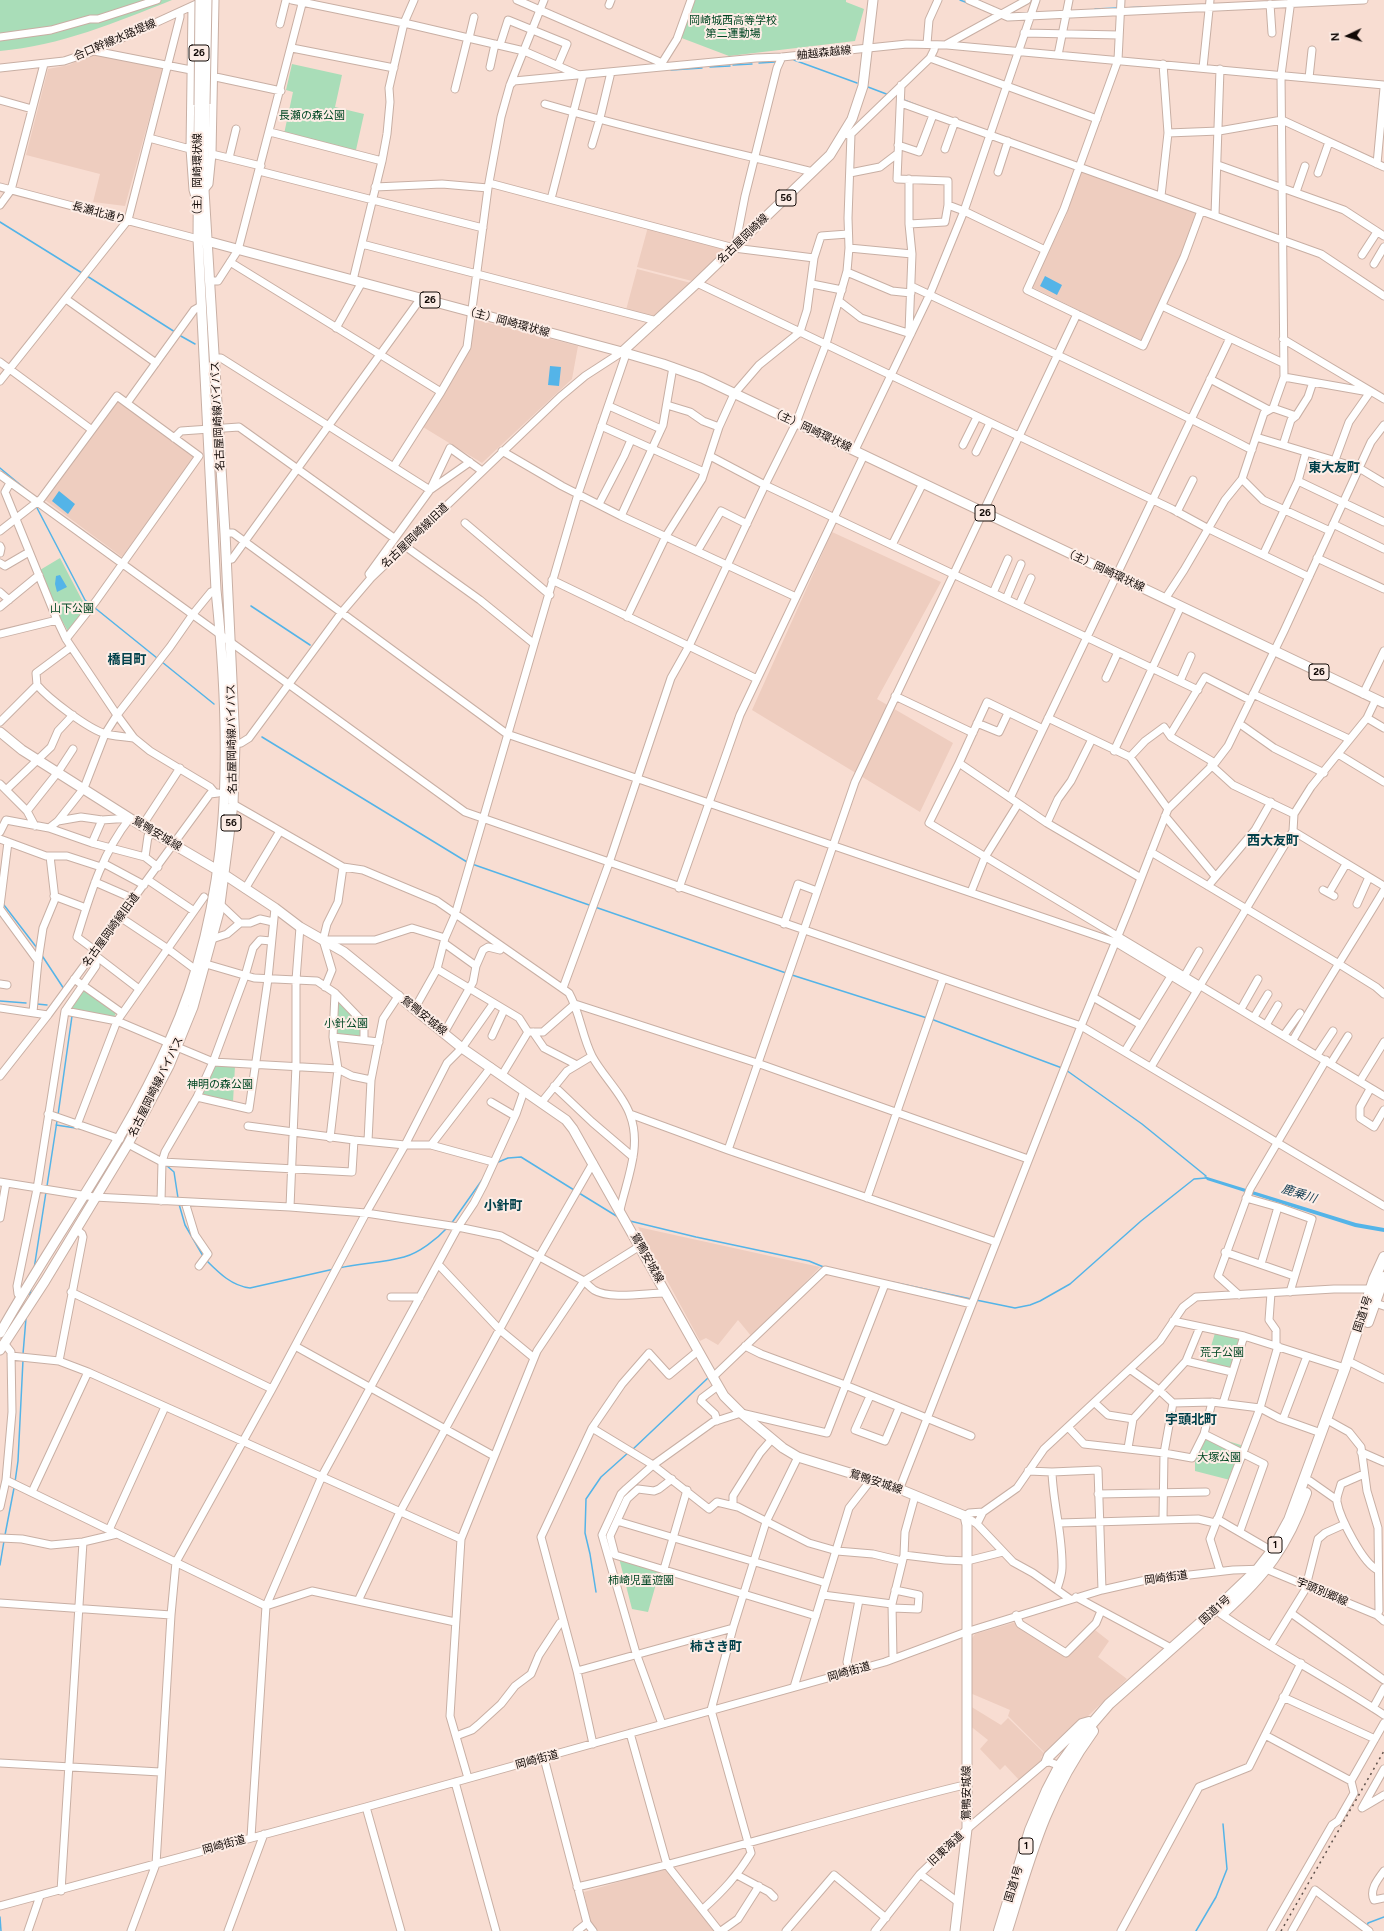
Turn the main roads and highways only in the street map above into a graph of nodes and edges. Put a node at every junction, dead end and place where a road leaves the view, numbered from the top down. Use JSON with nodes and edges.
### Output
{"nodes":[{"id":1,"x":200,"y":0,"type":"edge"},
{"id":2,"x":206,"y":0,"type":"edge"},
{"id":3,"x":872,"y":0,"type":"edge"},
{"id":4,"x":202,"y":105,"type":"junction"},
{"id":5,"x":198,"y":239,"type":"junction"},
{"id":6,"x":207,"y":241,"type":"junction"},
{"id":7,"x":622,"y":352,"type":"junction"},
{"id":8,"x":213,"y":428,"type":"junction"},
{"id":9,"x":1380,"y":701,"type":"edge"},
{"id":10,"x":0,"y":732,"type":"edge"},
{"id":11,"x":222,"y":874,"type":"junction"},
{"id":12,"x":173,"y":1045,"type":"junction"},
{"id":13,"x":90,"y":1196,"type":"junction"},
{"id":14,"x":1384,"y":1257,"type":"edge"},
{"id":15,"x":1384,"y":1277,"type":"edge"},
{"id":16,"x":1379,"y":1305,"type":"edge"},
{"id":17,"x":0,"y":1332,"type":"edge"},
{"id":18,"x":1,"y":1345,"type":"edge"},
{"id":19,"x":1349,"y":1366,"type":"junction"},
{"id":20,"x":1262,"y":1569,"type":"junction"},
{"id":21,"x":1094,"y":1719,"type":"junction"},
{"id":22,"x":1048,"y":1761,"type":"road end"},
{"id":23,"x":1064,"y":1767,"type":"junction"},
{"id":24,"x":955,"y":1931,"type":"edge"},
{"id":25,"x":1000,"y":1931,"type":"edge"},
{"id":26,"x":1007,"y":1931,"type":"edge"}],
"edges":[{"from":1,"to":4,"type":"main road","number":"26","bridge":true},
{"from":2,"to":4,"type":"main road","number":"26","bridge":true},
{"from":3,"to":7,"type":"main road","name":"名古屋岡崎線","number":"56"},
{"from":4,"to":5,"type":"main road","name":"（主）岡崎環状線","number":"26"},
{"from":4,"to":6,"type":"main road","name":"（主）岡崎環状線","number":"26"},
{"from":5,"to":6,"type":"main road","name":"（主）岡崎環状線","number":"26"},
{"from":5,"to":8,"type":"main road","name":"名古屋岡崎線バイパス","number":"56"},
{"from":6,"to":7,"type":"main road","name":"（主）岡崎環状線","number":"26"},
{"from":6,"to":8,"type":"main road","name":"名古屋岡崎線バイパス","number":"56"},
{"from":7,"to":9,"type":"main road","name":"（主）岡崎環状線","number":"26"},
{"from":8,"to":11,"type":"main road","name":"名古屋岡崎線バイパス","number":"56"},
{"from":8,"to":11,"type":"main road","name":"名古屋岡崎線バイパス","number":"56"},
{"from":10,"to":11,"type":"main road","name":"鴛鴨安城線"},
{"from":11,"to":12,"type":"main road","name":"名古屋岡崎線バイパス","number":"56"},
{"from":11,"to":12,"type":"main road","name":"名古屋岡崎線バイパス","number":"56"},
{"from":11,"to":24,"type":"main road","name":"鴛鴨安城線"},
{"from":12,"to":13,"type":"main road","name":"名古屋岡崎線バイパス","number":"56"},
{"from":12,"to":13,"type":"main road","name":"名古屋岡崎線バイパス","number":"56"},
{"from":13,"to":17,"type":"main road","name":"名古屋岡崎線バイパス","number":"56"},
{"from":13,"to":18,"type":"main road","name":"名古屋岡崎線バイパス","number":"56"},
{"from":14,"to":19,"type":"highway","name":"国道1号","number":"1"},
{"from":15,"to":16,"type":"highway","name":"国道1号","number":"1"},
{"from":16,"to":19,"type":"highway","name":"国道1号","number":"1"},
{"from":17,"to":18,"type":"main road","number":"56"},
{"from":19,"to":20,"type":"highway","name":"国道1号","number":"1"},
{"from":19,"to":20,"type":"highway","name":"国道1号","number":"1"},
{"from":20,"to":21,"type":"highway","name":"国道1号","number":"1"},
{"from":20,"to":23,"type":"highway","name":"国道1号","number":"1"},
{"from":21,"to":22,"type":"highway"},
{"from":21,"to":23,"type":"highway","name":"国道1号","number":"1"},
{"from":23,"to":25,"type":"highway","name":"国道1号","number":"1"},
{"from":23,"to":26,"type":"highway","name":"国道1号","number":"1"}]}
